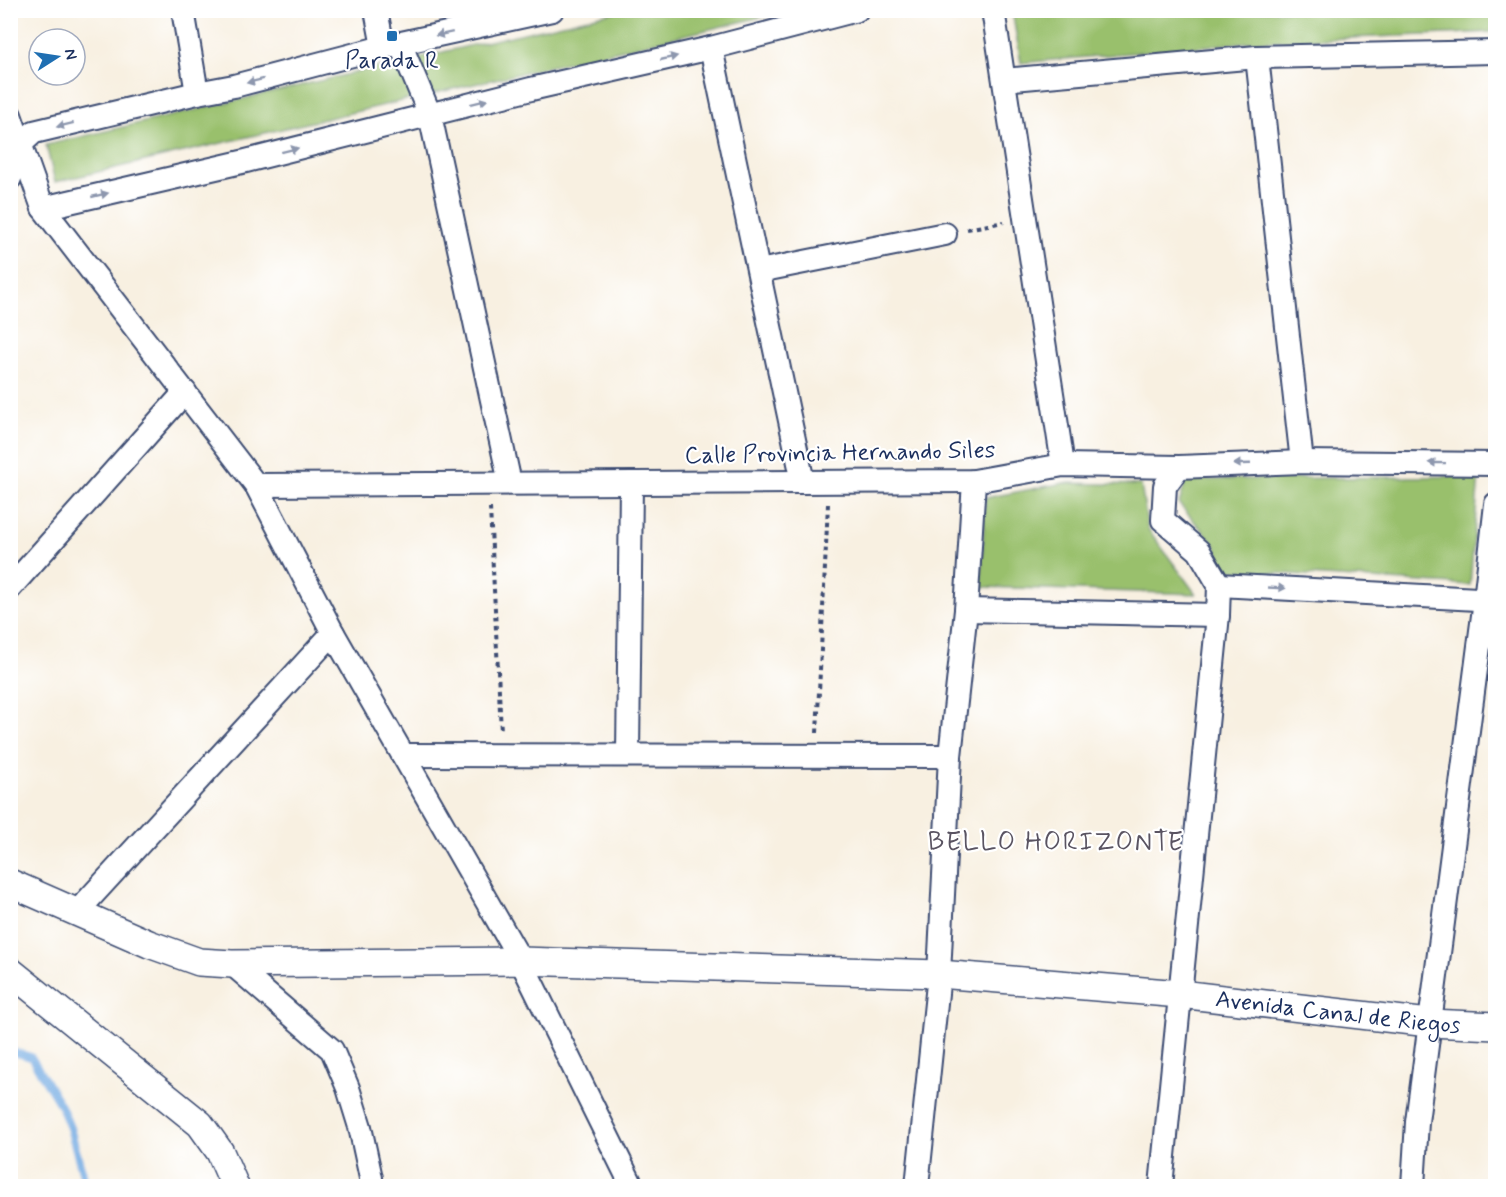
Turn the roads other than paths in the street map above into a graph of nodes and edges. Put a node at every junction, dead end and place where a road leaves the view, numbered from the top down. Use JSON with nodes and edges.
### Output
{"nodes":[{"id":1,"x":183,"y":10,"type":"edge"},
{"id":2,"x":376,"y":10,"type":"edge"},
{"id":3,"x":857,"y":10,"type":"edge"},
{"id":4,"x":993,"y":10,"type":"edge"},
{"id":5,"x":545,"y":11,"type":"edge"},
{"id":6,"x":391,"y":45,"type":"junction"},
{"id":7,"x":711,"y":48,"type":"junction"},
{"id":8,"x":1496,"y":52,"type":"edge"},
{"id":9,"x":1257,"y":57,"type":"junction"},
{"id":10,"x":1004,"y":80,"type":"junction"},
{"id":11,"x":197,"y":93,"type":"junction"},
{"id":12,"x":10,"y":115,"type":"edge"},
{"id":13,"x":430,"y":115,"type":"junction"},
{"id":14,"x":22,"y":141,"type":"edge"},
{"id":15,"x":10,"y":178,"type":"edge"},
{"id":16,"x":43,"y":208,"type":"junction"},
{"id":17,"x":945,"y":234,"type":"road end"},
{"id":18,"x":759,"y":271,"type":"junction"},
{"id":19,"x":185,"y":392,"type":"junction"},
{"id":20,"x":1302,"y":462,"type":"junction"},
{"id":21,"x":1496,"y":464,"type":"edge"},
{"id":22,"x":1063,"y":465,"type":"junction"},
{"id":23,"x":1179,"y":466,"type":"junction"},
{"id":24,"x":974,"y":481,"type":"junction"},
{"id":25,"x":803,"y":482,"type":"junction"},
{"id":26,"x":631,"y":483,"type":"junction"},
{"id":27,"x":500,"y":484,"type":"junction"},
{"id":28,"x":256,"y":485,"type":"junction"},
{"id":29,"x":1496,"y":504,"type":"edge"},
{"id":30,"x":1219,"y":585,"type":"junction"},
{"id":31,"x":10,"y":588,"type":"edge"},
{"id":32,"x":1490,"y":600,"type":"edge"},
{"id":33,"x":966,"y":610,"type":"junction"},
{"id":34,"x":1218,"y":615,"type":"junction"},
{"id":35,"x":333,"y":633,"type":"junction"},
{"id":36,"x":403,"y":755,"type":"junction"},
{"id":37,"x":628,"y":755,"type":"junction"},
{"id":38,"x":950,"y":756,"type":"junction"},
{"id":39,"x":10,"y":883,"type":"edge"},
{"id":40,"x":77,"y":912,"type":"junction"},
{"id":41,"x":522,"y":961,"type":"junction"},
{"id":42,"x":232,"y":964,"type":"junction"},
{"id":43,"x":10,"y":971,"type":"edge"},
{"id":44,"x":939,"y":974,"type":"junction"},
{"id":45,"x":1180,"y":994,"type":"junction"},
{"id":46,"x":1429,"y":1023,"type":"junction"},
{"id":47,"x":1496,"y":1026,"type":"edge"},
{"id":48,"x":235,"y":1186,"type":"edge"},
{"id":49,"x":371,"y":1186,"type":"edge"},
{"id":50,"x":632,"y":1186,"type":"edge"},
{"id":51,"x":918,"y":1186,"type":"edge"},
{"id":52,"x":1161,"y":1186,"type":"edge"},
{"id":53,"x":1413,"y":1186,"type":"edge"}],
"edges":[{"from":1,"to":11,"type":"street"},
{"from":2,"to":6,"type":"street"},
{"from":3,"to":7,"type":"street"},
{"from":4,"to":10,"type":"street"},
{"from":5,"to":6,"type":"street","one_way":true},
{"from":6,"to":11,"type":"street","one_way":true},
{"from":6,"to":13,"type":"street"},
{"from":13,"to":7,"type":"street","one_way":true},
{"from":7,"to":18,"type":"street"},
{"from":8,"to":9,"type":"street"},
{"from":9,"to":10,"type":"street"},
{"from":9,"to":20,"type":"street"},
{"from":10,"to":22,"type":"street"},
{"from":11,"to":14,"type":"street","one_way":true},
{"from":12,"to":14,"type":"street"},
{"from":16,"to":13,"type":"street","one_way":true},
{"from":13,"to":27,"type":"street"},
{"from":14,"to":15,"type":"street"},
{"from":14,"to":16,"type":"street"},
{"from":16,"to":19,"type":"street"},
{"from":17,"to":18,"type":"street"},
{"from":18,"to":25,"type":"street"},
{"from":19,"to":28,"type":"street"},
{"from":19,"to":31,"type":"street"},
{"from":21,"to":20,"type":"street","name":"Calle Provincia Hernando Siles","one_way":true},
{"from":20,"to":23,"type":"street","name":"Calle Provincia Hernando Siles","one_way":true},
{"from":22,"to":23,"type":"street","name":"Calle Provincia Hernando Siles"},
{"from":22,"to":24,"type":"street","name":"Calle Provincia Hernando Siles"},
{"from":23,"to":30,"type":"street"},
{"from":24,"to":25,"type":"street","name":"Calle Provincia Hernando Siles"},
{"from":24,"to":33,"type":"street"},
{"from":25,"to":26,"type":"street","name":"Calle Provincia Hernando Siles"},
{"from":26,"to":27,"type":"street","name":"Calle Provincia Hernando Siles"},
{"from":26,"to":37,"type":"street"},
{"from":27,"to":28,"type":"street","name":"Calle Provincia Hernando Siles"},
{"from":28,"to":35,"type":"street"},
{"from":29,"to":32,"type":"street"},
{"from":30,"to":32,"type":"street","one_way":true},
{"from":30,"to":34,"type":"street"},
{"from":32,"to":46,"type":"street"},
{"from":33,"to":34,"type":"street"},
{"from":33,"to":38,"type":"street"},
{"from":34,"to":45,"type":"street"},
{"from":35,"to":36,"type":"street"},
{"from":35,"to":40,"type":"street"},
{"from":36,"to":37,"type":"street"},
{"from":36,"to":41,"type":"street"},
{"from":37,"to":38,"type":"street"},
{"from":38,"to":44,"type":"street"},
{"from":39,"to":40,"type":"street","name":"Avenida Canal de Riegos"},
{"from":40,"to":42,"type":"street","name":"Avenida Canal de Riegos"},
{"from":41,"to":42,"type":"street","name":"Avenida Canal de Riegos"},
{"from":41,"to":44,"type":"street","name":"Avenida Canal de Riegos"},
{"from":41,"to":50,"type":"street"},
{"from":42,"to":49,"type":"street"},
{"from":43,"to":48,"type":"street"},
{"from":44,"to":45,"type":"street","name":"Avenida Canal de Riegos"},
{"from":44,"to":51,"type":"street"},
{"from":45,"to":46,"type":"street","name":"Avenida Canal de Riegos"},
{"from":45,"to":52,"type":"street"},
{"from":46,"to":47,"type":"street","name":"Avenida Canal de Riegos"},
{"from":46,"to":53,"type":"street"}]}
